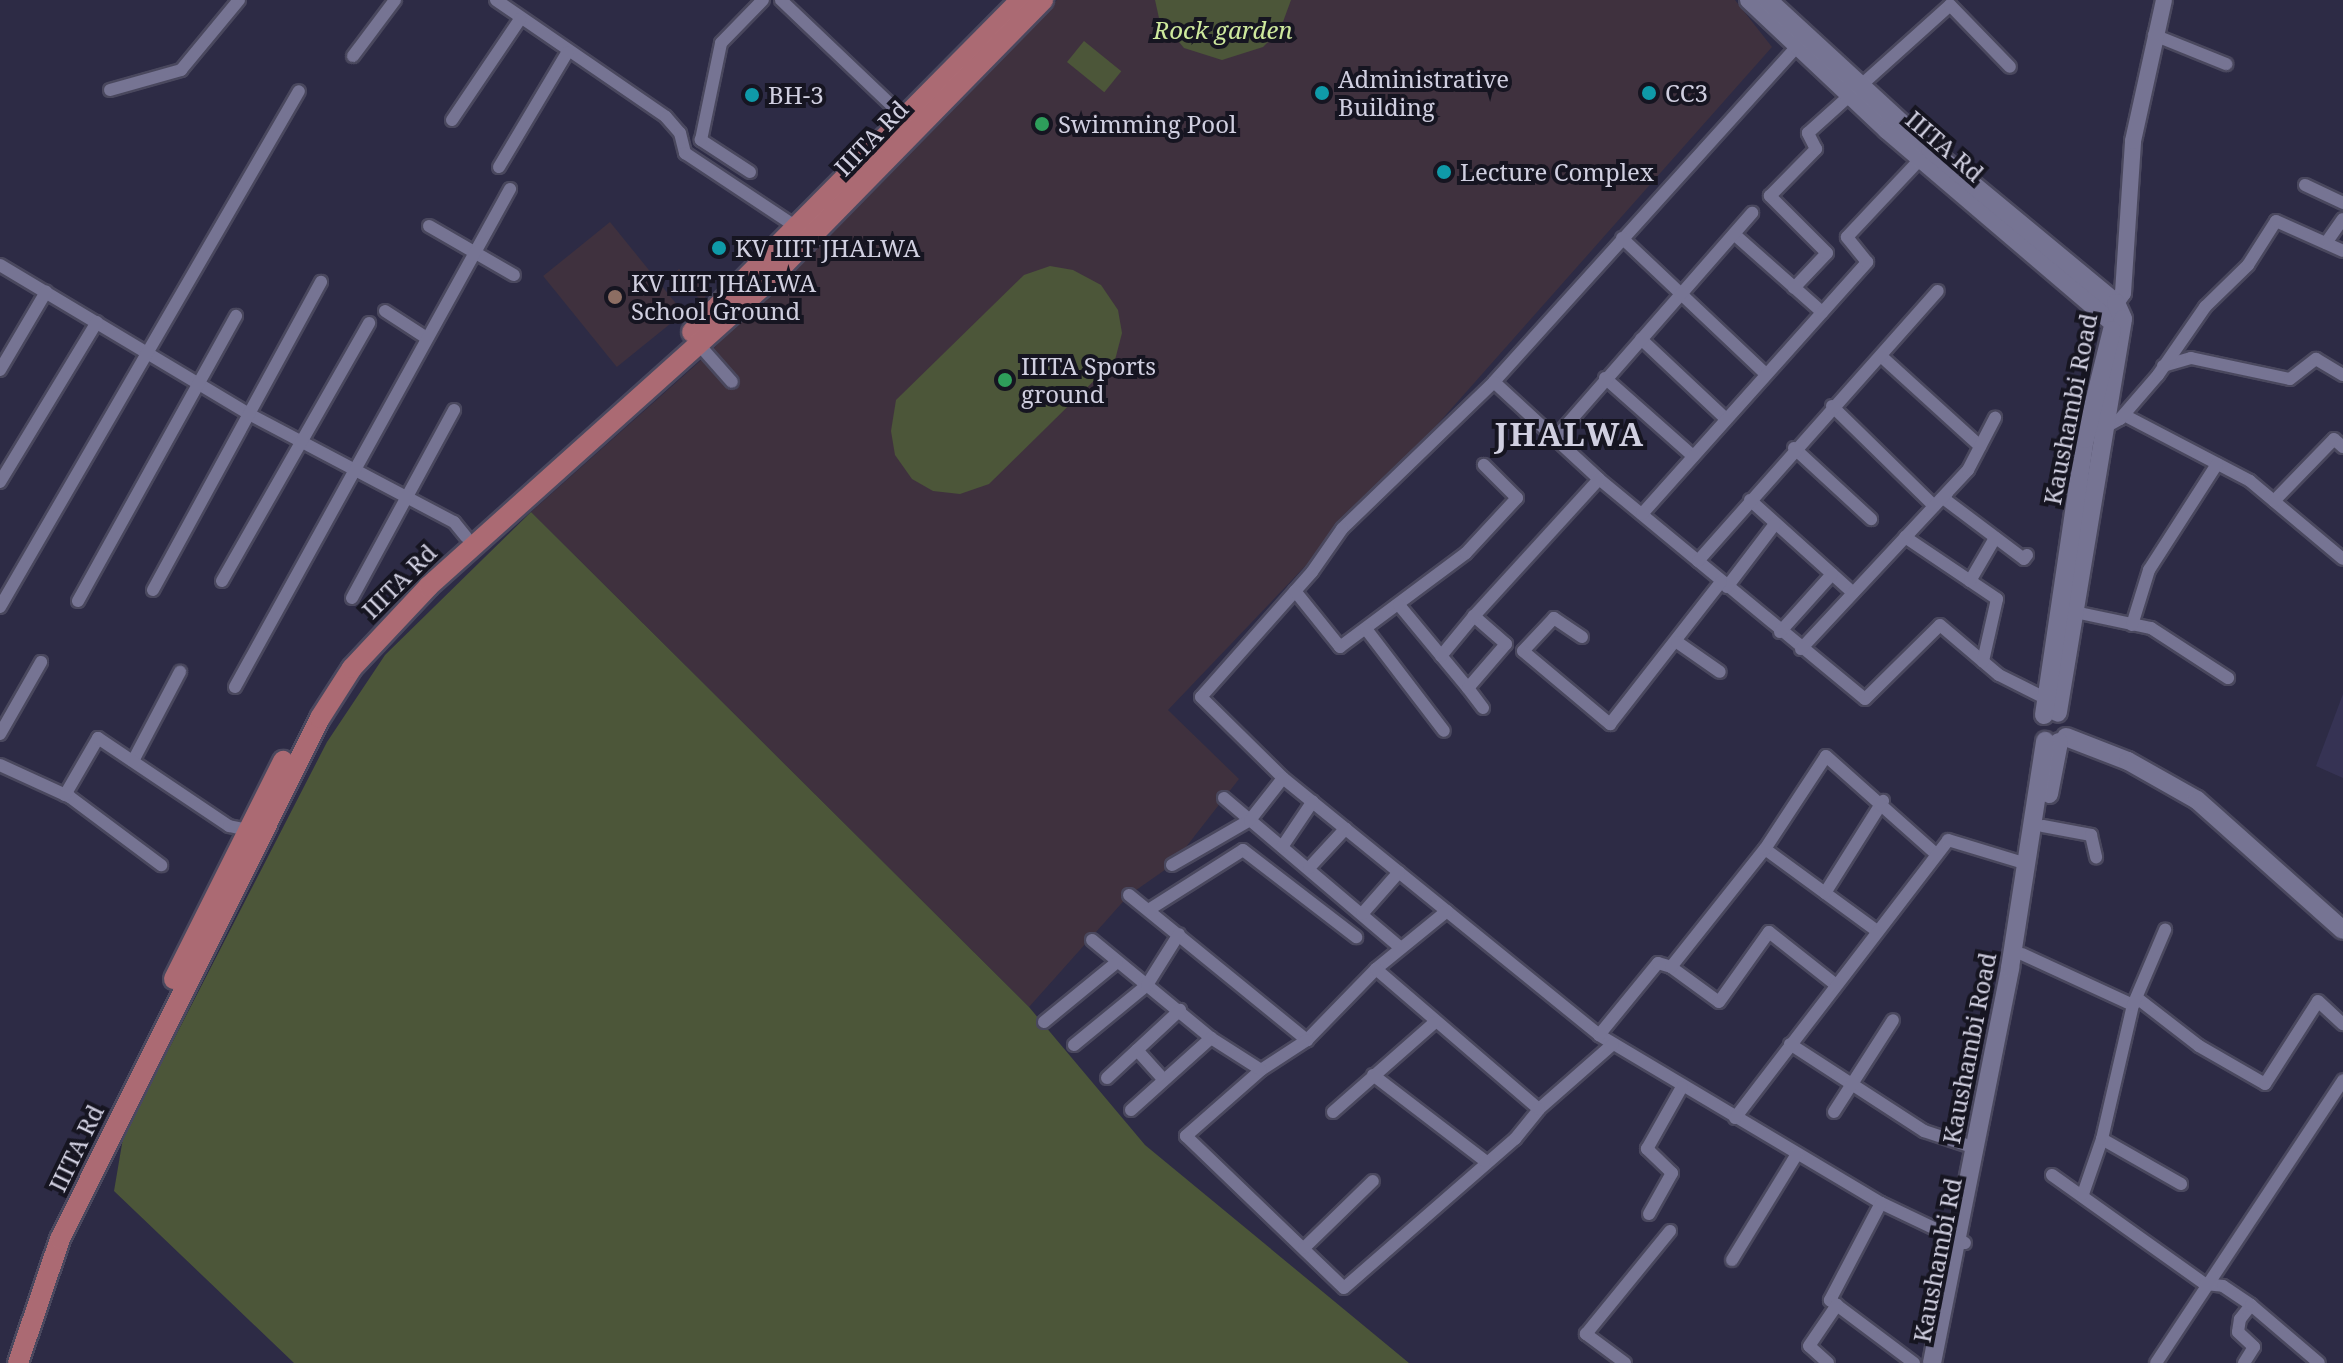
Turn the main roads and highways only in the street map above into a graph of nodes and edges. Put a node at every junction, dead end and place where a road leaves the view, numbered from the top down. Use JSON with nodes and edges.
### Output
{"nodes":[{"id":1,"x":1749,"y":0,"type":"edge"},
{"id":2,"x":1769,"y":1,"type":"edge"},
{"id":3,"x":1033,"y":2,"type":"edge"},
{"id":4,"x":1801,"y":42,"type":"junction"},
{"id":5,"x":1925,"y":154,"type":"junction"},
{"id":6,"x":2116,"y":303,"type":"junction"},
{"id":7,"x":2114,"y":324,"type":"junction"},
{"id":8,"x":694,"y":339,"type":"junction"},
{"id":9,"x":425,"y":582,"type":"junction"},
{"id":10,"x":2067,"y":610,"type":"junction"},
{"id":11,"x":2055,"y":724,"type":"junction"},
{"id":12,"x":2343,"y":930,"type":"edge"},
{"id":13,"x":64,"y":1216,"type":"junction"},
{"id":14,"x":1961,"y":1241,"type":"junction"},
{"id":15,"x":7,"y":1363,"type":"edge"},
{"id":16,"x":18,"y":1363,"type":"edge"},
{"id":17,"x":1932,"y":1363,"type":"edge"},
{"id":18,"x":1942,"y":1363,"type":"edge"}],
"edges":[{"from":1,"to":4,"type":"main road","name":"IIITA Rd"},
{"from":2,"to":4,"type":"main road","name":"IIITA Rd"},
{"from":3,"to":8,"type":"main road","name":"IIITA Rd"},
{"from":4,"to":5,"type":"main road","name":"IIITA Rd"},
{"from":5,"to":6,"type":"main road","name":"IIITA Rd"},
{"from":5,"to":7,"type":"main road","name":"IIITA Rd"},
{"from":6,"to":7,"type":"main road","name":"Kaushambi Road"},
{"from":6,"to":10,"type":"main road","name":"Kaushambi Rd"},
{"from":7,"to":10,"type":"main road","name":"Kaushambi Road"},
{"from":8,"to":9,"type":"main road","name":"IIITA Rd"},
{"from":8,"to":9,"type":"main road","name":"IIITA Rd"},
{"from":9,"to":13,"type":"main road","name":"IIITA Rd"},
{"from":9,"to":13,"type":"main road","name":"IIITA Rd"},
{"from":10,"to":11,"type":"main road","name":"Kaushambi Rd"},
{"from":11,"to":12,"type":"main road"},
{"from":11,"to":14,"type":"main road","name":"Kaushambi Road"},
{"from":11,"to":14,"type":"main road","name":"Kaushambi Rd"},
{"from":13,"to":15,"type":"main road","name":"IIITA Rd"},
{"from":13,"to":16,"type":"main road","name":"IIITA Rd"},
{"from":14,"to":17,"type":"main road","name":"Kaushambi Road"},
{"from":14,"to":18,"type":"main road","name":"Kaushambi Rd"}]}
